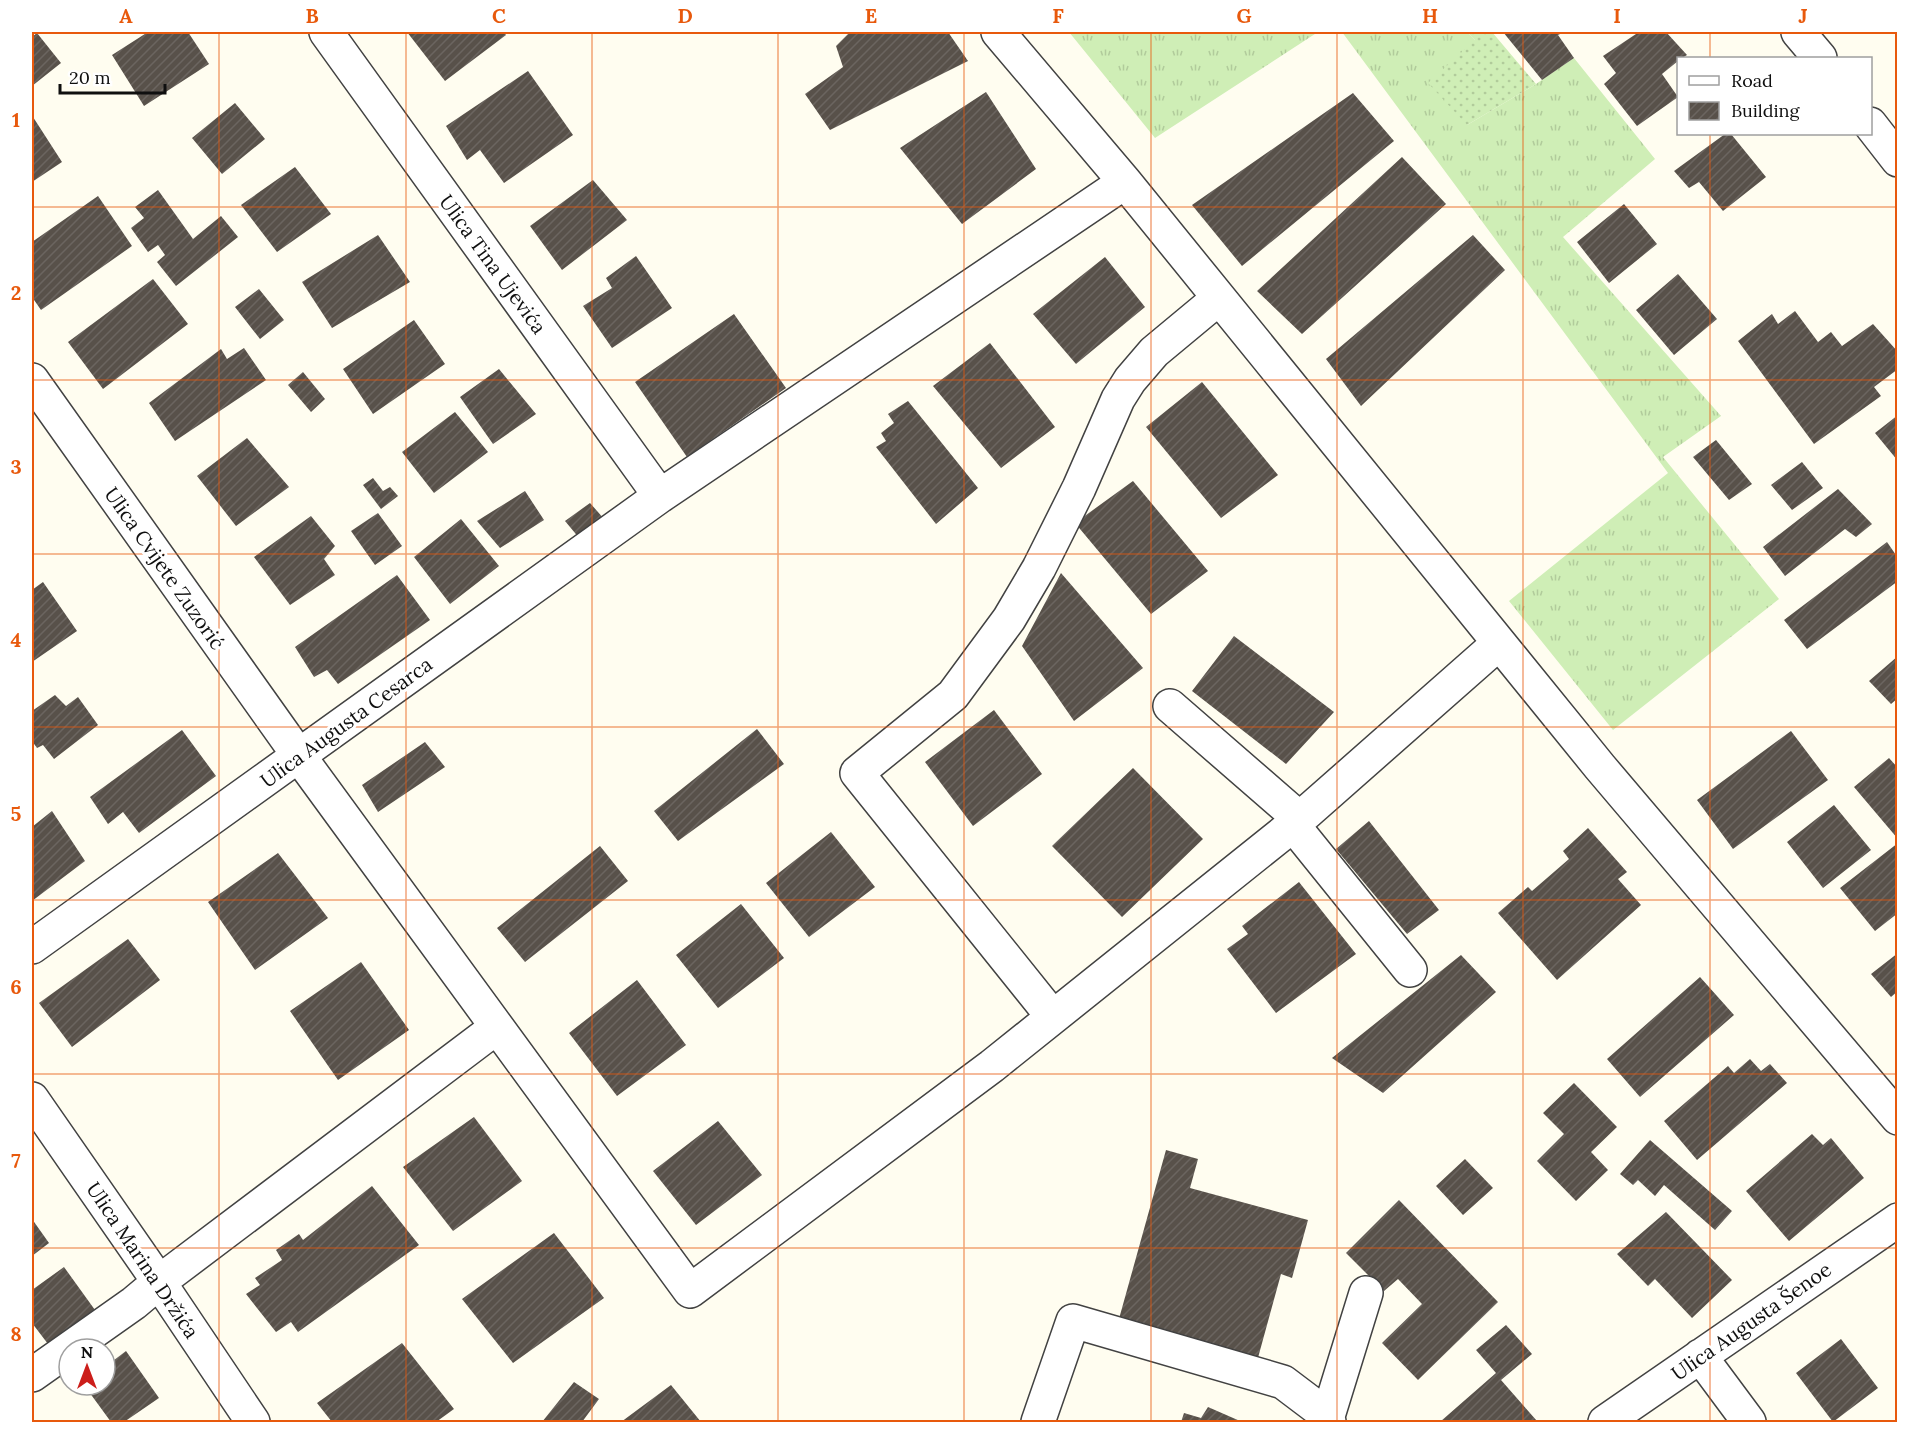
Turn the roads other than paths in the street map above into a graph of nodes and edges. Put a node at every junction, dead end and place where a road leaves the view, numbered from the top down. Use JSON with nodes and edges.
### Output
{"nodes":[{"id":1,"x":326,"y":32,"type":"edge"},
{"id":2,"x":998,"y":32,"type":"edge"},
{"id":3,"x":1798,"y":32,"type":"edge"},
{"id":4,"x":1819,"y":57,"type":"edge"},
{"id":5,"x":1872,"y":126,"type":"edge"},
{"id":6,"x":1895,"y":152,"type":"edge"},
{"id":7,"x":1125,"y":182,"type":"junction"},
{"id":8,"x":1219,"y":298,"type":"junction"},
{"id":9,"x":32,"y":380,"type":"edge"},
{"id":10,"x":660,"y":496,"type":"junction"},
{"id":11,"x":1499,"y":643,"type":"junction"},
{"id":12,"x":1170,"y":706,"type":"dead end"},
{"id":13,"x":299,"y":756,"type":"junction"},
{"id":14,"x":1297,"y":822,"type":"junction"},
{"id":15,"x":32,"y":947,"type":"edge"},
{"id":16,"x":1410,"y":970,"type":"dead end"},
{"id":17,"x":1053,"y":1017,"type":"junction"},
{"id":18,"x":497,"y":1027,"type":"junction"},
{"id":19,"x":32,"y":1099,"type":"edge"},
{"id":20,"x":1898,"y":1118,"type":"edge"},
{"id":21,"x":1898,"y":1220,"type":"edge"},
{"id":22,"x":159,"y":1282,"type":"junction"},
{"id":23,"x":1366,"y":1293,"type":"dead end"},
{"id":24,"x":1700,"y":1356,"type":"junction"},
{"id":25,"x":32,"y":1375,"type":"edge"},
{"id":26,"x":1329,"y":1419,"type":"edge"},
{"id":27,"x":253,"y":1422,"type":"edge"},
{"id":28,"x":1038,"y":1422,"type":"edge"},
{"id":29,"x":1605,"y":1422,"type":"edge"},
{"id":30,"x":1749,"y":1422,"type":"edge"}],
"edges":[{"from":1,"to":10,"type":"street","name":"Ulica Tina Ujevića"},
{"from":2,"to":7,"type":"street"},
{"from":3,"to":4,"type":"street"},
{"from":5,"to":6,"type":"street"},
{"from":7,"to":8,"type":"street"},
{"from":7,"to":10,"type":"street","name":"Ulica Augusta Cesarca"},
{"from":8,"to":11,"type":"street"},
{"from":8,"to":17,"type":"street"},
{"from":9,"to":13,"type":"street","name":"Ulica Cvijete Zuzorić"},
{"from":10,"to":13,"type":"street","name":"Ulica Augusta Cesarca"},
{"from":11,"to":14,"type":"street"},
{"from":11,"to":20,"type":"street"},
{"from":12,"to":14,"type":"street"},
{"from":13,"to":15,"type":"street","name":"Ulica Augusta Cesarca"},
{"from":13,"to":18,"type":"street","name":"Ulica Cvijete Zuzorić"},
{"from":14,"to":16,"type":"street"},
{"from":14,"to":17,"type":"street"},
{"from":17,"to":18,"type":"street","name":"Ulica Cvijete Zuzorić"},
{"from":18,"to":22,"type":"street"},
{"from":19,"to":22,"type":"street","name":"Ulica Marina Držića"},
{"from":21,"to":24,"type":"street","name":"Ulica Augusta Šenoe"},
{"from":22,"to":25,"type":"street"},
{"from":22,"to":27,"type":"street","name":"Ulica Marina Držića"},
{"from":23,"to":26,"type":"street"},
{"from":24,"to":29,"type":"street","name":"Ulica Augusta Šenoe"},
{"from":24,"to":30,"type":"street"},
{"from":26,"to":28,"type":"street"}]}
